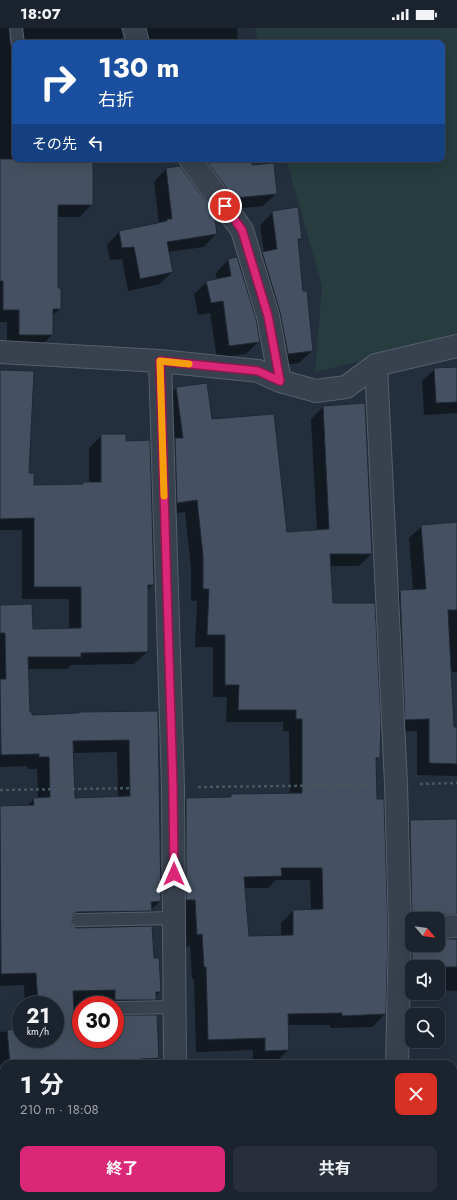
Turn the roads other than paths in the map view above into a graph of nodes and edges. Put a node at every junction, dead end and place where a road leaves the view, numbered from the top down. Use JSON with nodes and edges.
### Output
{"nodes":[{"id":1,"x":16,"y":28,"type":"edge"},
{"id":2,"x":134,"y":28,"type":"edge"},
{"id":3,"x":18,"y":40,"type":"edge"},
{"id":4,"x":137,"y":40,"type":"edge"},
{"id":5,"x":192,"y":162,"type":"edge"},
{"id":6,"x":457,"y":346,"type":"edge"},
{"id":7,"x":0,"y":352,"type":"edge"},
{"id":8,"x":160,"y":361,"type":"junction"},
{"id":9,"x":376,"y":365,"type":"junction"},
{"id":10,"x":280,"y":381,"type":"junction"},
{"id":11,"x":405,"y":914,"type":"edge"},
{"id":12,"x":174,"y":918,"type":"junction"},
{"id":13,"x":77,"y":920,"type":"dead end"},
{"id":14,"x":457,"y":926,"type":"edge"},
{"id":15,"x":445,"y":927,"type":"edge"},
{"id":16,"x":405,"y":944,"type":"edge"},
{"id":17,"x":176,"y":1007,"type":"junction"},
{"id":18,"x":124,"y":1008,"type":"edge"},
{"id":19,"x":175,"y":1060,"type":"edge"},
{"id":20,"x":397,"y":1060,"type":"edge"}],
"edges":[{"from":1,"to":3,"type":"lane"},
{"from":2,"to":4,"type":"street"},
{"from":5,"to":10,"type":"street"},
{"from":6,"to":9,"type":"street"},
{"from":7,"to":8,"type":"street"},
{"from":8,"to":10,"type":"street"},
{"from":8,"to":12,"type":"street"},
{"from":9,"to":10,"type":"street"},
{"from":9,"to":11,"type":"street"},
{"from":12,"to":13,"type":"lane"},
{"from":12,"to":17,"type":"street"},
{"from":14,"to":15,"type":"street"},
{"from":16,"to":20,"type":"street"},
{"from":17,"to":18,"type":"lane"},
{"from":17,"to":19,"type":"street"}]}
